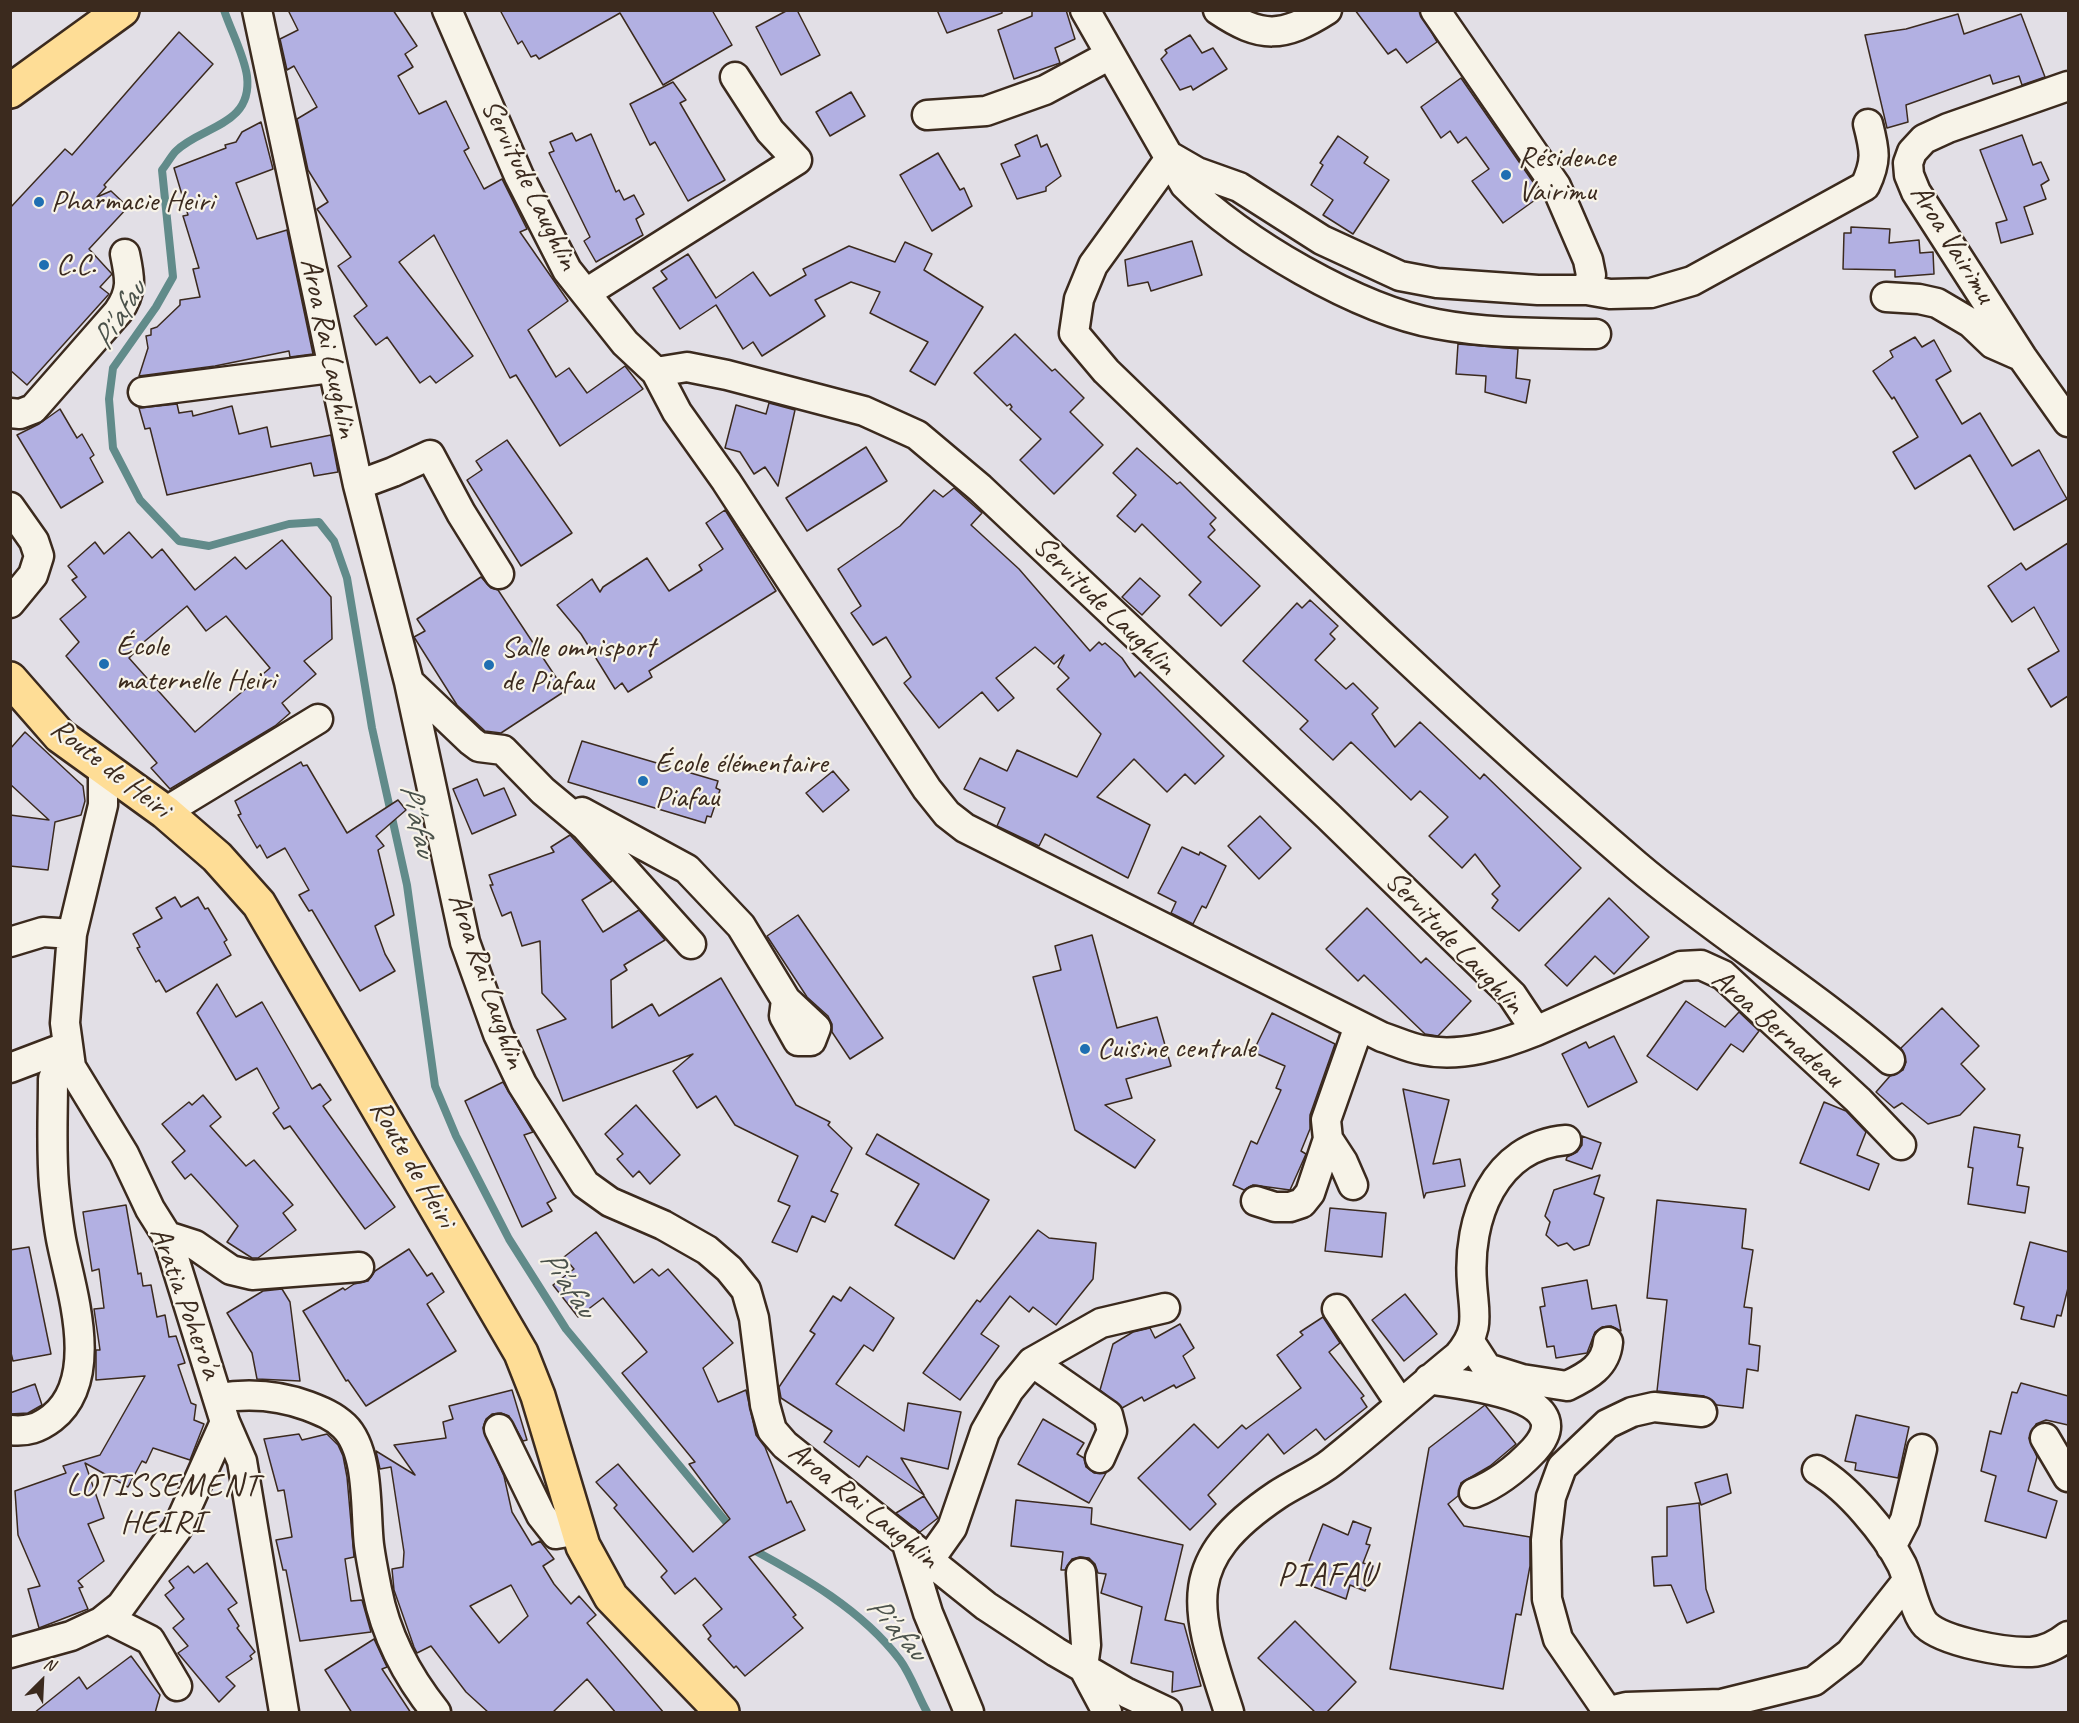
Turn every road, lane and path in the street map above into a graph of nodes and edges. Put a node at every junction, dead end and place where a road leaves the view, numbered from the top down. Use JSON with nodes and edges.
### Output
{"nodes":[{"id":1,"x":122,"y":10,"type":"edge"},
{"id":2,"x":257,"y":10,"type":"edge"},
{"id":3,"x":447,"y":10,"type":"edge"},
{"id":4,"x":1085,"y":10,"type":"edge"},
{"id":5,"x":1218,"y":10,"type":"edge"},
{"id":6,"x":1327,"y":10,"type":"edge"},
{"id":7,"x":1435,"y":10,"type":"edge"},
{"id":8,"x":1110,"y":55,"type":"junction"},
{"id":9,"x":735,"y":77,"type":"dead end"},
{"id":10,"x":2068,"y":86,"type":"edge"},
{"id":11,"x":10,"y":91,"type":"edge"},
{"id":12,"x":927,"y":115,"type":"dead end"},
{"id":13,"x":1868,"y":124,"type":"dead end"},
{"id":14,"x":1171,"y":158,"type":"junction"},
{"id":15,"x":125,"y":254,"type":"dead end"},
{"id":16,"x":1587,"y":290,"type":"junction"},
{"id":17,"x":586,"y":293,"type":"junction"},
{"id":18,"x":1886,"y":297,"type":"dead end"},
{"id":19,"x":1596,"y":334,"type":"dead end"},
{"id":20,"x":2022,"y":357,"type":"junction"},
{"id":21,"x":331,"y":368,"type":"junction"},
{"id":22,"x":656,"y":372,"type":"junction"},
{"id":23,"x":143,"y":392,"type":"dead end"},
{"id":24,"x":10,"y":413,"type":"edge"},
{"id":25,"x":2068,"y":422,"type":"edge"},
{"id":26,"x":357,"y":485,"type":"junction"},
{"id":27,"x":10,"y":507,"type":"edge"},
{"id":28,"x":499,"y":574,"type":"dead end"},
{"id":29,"x":10,"y":603,"type":"edge"},
{"id":30,"x":10,"y":679,"type":"edge"},
{"id":31,"x":409,"y":682,"type":"junction"},
{"id":32,"x":318,"y":720,"type":"dead end"},
{"id":33,"x":103,"y":768,"type":"junction"},
{"id":34,"x":543,"y":791,"type":"junction"},
{"id":35,"x":165,"y":812,"type":"junction"},
{"id":36,"x":72,"y":933,"type":"junction"},
{"id":37,"x":10,"y":942,"type":"edge"},
{"id":38,"x":692,"y":944,"type":"dead end"},
{"id":39,"x":786,"y":1000,"type":"dead end"},
{"id":40,"x":1359,"y":1026,"type":"junction"},
{"id":41,"x":1536,"y":1031,"type":"junction"},
{"id":42,"x":69,"y":1056,"type":"junction"},
{"id":43,"x":1890,"y":1060,"type":"dead end"},
{"id":44,"x":10,"y":1068,"type":"edge"},
{"id":45,"x":1328,"y":1139,"type":"junction"},
{"id":46,"x":1566,"y":1140,"type":"dead end"},
{"id":47,"x":1901,"y":1145,"type":"dead end"},
{"id":48,"x":1353,"y":1185,"type":"dead end"},
{"id":49,"x":1256,"y":1201,"type":"dead end"},
{"id":50,"x":167,"y":1236,"type":"junction"},
{"id":51,"x":359,"y":1267,"type":"dead end"},
{"id":52,"x":1165,"y":1308,"type":"dead end"},
{"id":53,"x":1337,"y":1309,"type":"dead end"},
{"id":54,"x":1470,"y":1342,"type":"junction"},
{"id":55,"x":1608,"y":1342,"type":"dead end"},
{"id":56,"x":1032,"y":1362,"type":"junction"},
{"id":57,"x":1429,"y":1380,"type":"junction"},
{"id":58,"x":1400,"y":1403,"type":"junction"},
{"id":59,"x":222,"y":1410,"type":"junction"},
{"id":60,"x":1702,"y":1412,"type":"dead end"},
{"id":61,"x":499,"y":1429,"type":"dead end"},
{"id":62,"x":10,"y":1430,"type":"edge"},
{"id":63,"x":2045,"y":1438,"type":"dead end"},
{"id":64,"x":1922,"y":1449,"type":"dead end"},
{"id":65,"x":1100,"y":1458,"type":"dead end"},
{"id":66,"x":1817,"y":1470,"type":"dead end"},
{"id":67,"x":2068,"y":1477,"type":"edge"},
{"id":68,"x":1474,"y":1493,"type":"dead end"},
{"id":69,"x":579,"y":1530,"type":"junction"},
{"id":70,"x":906,"y":1540,"type":"junction"},
{"id":71,"x":1891,"y":1547,"type":"junction"},
{"id":72,"x":930,"y":1559,"type":"junction"},
{"id":73,"x":1081,"y":1573,"type":"dead end"},
{"id":74,"x":1907,"y":1581,"type":"junction"},
{"id":75,"x":106,"y":1618,"type":"junction"},
{"id":76,"x":2068,"y":1636,"type":"edge"},
{"id":77,"x":10,"y":1653,"type":"edge"},
{"id":78,"x":1083,"y":1667,"type":"junction"},
{"id":79,"x":177,"y":1686,"type":"dead end"},
{"id":80,"x":278,"y":1709,"type":"edge"},
{"id":81,"x":1613,"y":1710,"type":"edge"},
{"id":82,"x":436,"y":1713,"type":"edge"},
{"id":83,"x":722,"y":1713,"type":"edge"},
{"id":84,"x":969,"y":1713,"type":"edge"},
{"id":85,"x":1107,"y":1713,"type":"edge"},
{"id":86,"x":1167,"y":1713,"type":"edge"},
{"id":87,"x":1229,"y":1713,"type":"edge"}],
"edges":[{"from":1,"to":11,"type":"main road"},
{"from":2,"to":21,"type":"street","name":"Aroa Rai Laughlin"},
{"from":3,"to":17,"type":"street","name":"Servitude Laughlin"},
{"from":4,"to":8,"type":"street"},
{"from":5,"to":6,"type":"street"},
{"from":7,"to":16,"type":"street"},
{"from":8,"to":12,"type":"street"},
{"from":8,"to":14,"type":"street"},
{"from":9,"to":17,"type":"street"},
{"from":10,"to":20,"type":"street","name":"Aroa Vairimu"},
{"from":13,"to":16,"type":"street"},
{"from":14,"to":16,"type":"street"},
{"from":14,"to":19,"type":"street"},
{"from":14,"to":43,"type":"street"},
{"from":15,"to":24,"type":"street"},
{"from":17,"to":22,"type":"street","name":"Servitude Laughlin"},
{"from":18,"to":20,"type":"street","name":"Aroa Vairimu"},
{"from":20,"to":25,"type":"street","name":"Aroa Vairimu"},
{"from":21,"to":23,"type":"street"},
{"from":21,"to":26,"type":"street","name":"Aroa Rai Laughlin"},
{"from":22,"to":40,"type":"street","name":"Servitude Laughlin"},
{"from":22,"to":41,"type":"street","name":"Servitude Laughlin"},
{"from":26,"to":28,"type":"street"},
{"from":26,"to":31,"type":"street","name":"Aroa Rai Laughlin"},
{"from":27,"to":29,"type":"street"},
{"from":30,"to":33,"type":"main road","name":"Route de Heiri"},
{"from":31,"to":34,"type":"street"},
{"from":31,"to":70,"type":"street","name":"Aroa Rai Laughlin"},
{"from":32,"to":35,"type":"street"},
{"from":33,"to":35,"type":"main road","name":"Route de Heiri"},
{"from":33,"to":36,"type":"street","name":"Aratia Pohero'a"},
{"from":34,"to":38,"type":"street"},
{"from":34,"to":39,"type":"street"},
{"from":35,"to":69,"type":"main road","name":"Route de Heiri"},
{"from":36,"to":37,"type":"street"},
{"from":36,"to":42,"type":"street","name":"Aratia Pohero'a"},
{"from":40,"to":41,"type":"street","name":"Servitude Laughlin"},
{"from":40,"to":45,"type":"street"},
{"from":41,"to":47,"type":"street","name":"Aroa Bernadeau"},
{"from":42,"to":44,"type":"street"},
{"from":42,"to":50,"type":"street","name":"Aratia Pohero'a"},
{"from":42,"to":62,"type":"street"},
{"from":45,"to":48,"type":"street"},
{"from":45,"to":49,"type":"street"},
{"from":46,"to":54,"type":"street"},
{"from":50,"to":51,"type":"street"},
{"from":50,"to":59,"type":"street","name":"Aratia Pohero'a"},
{"from":52,"to":56,"type":"street"},
{"from":53,"to":58,"type":"street"},
{"from":54,"to":55,"type":"street"},
{"from":54,"to":57,"type":"street"},
{"from":56,"to":65,"type":"street"},
{"from":56,"to":72,"type":"street"},
{"from":57,"to":58,"type":"street"},
{"from":57,"to":68,"type":"street"},
{"from":58,"to":87,"type":"street"},
{"from":59,"to":75,"type":"street"},
{"from":59,"to":80,"type":"street","name":"Aratia Pohero'a"},
{"from":59,"to":82,"type":"street"},
{"from":60,"to":81,"type":"street"},
{"from":61,"to":69,"type":"street"},
{"from":63,"to":67,"type":"street"},
{"from":64,"to":71,"type":"street"},
{"from":66,"to":71,"type":"street"},
{"from":69,"to":83,"type":"main road","name":"Route de Heiri"},
{"from":70,"to":72,"type":"street","name":"Aroa Rai Laughlin"},
{"from":70,"to":84,"type":"street"},
{"from":71,"to":74,"type":"street"},
{"from":72,"to":78,"type":"street","name":"Aroa Rai Laughlin"},
{"from":73,"to":78,"type":"street"},
{"from":74,"to":76,"type":"street"},
{"from":74,"to":81,"type":"street"},
{"from":75,"to":77,"type":"street"},
{"from":75,"to":79,"type":"street"},
{"from":78,"to":85,"type":"street"},
{"from":78,"to":86,"type":"street","name":"Aroa Rai Laughlin"}]}
